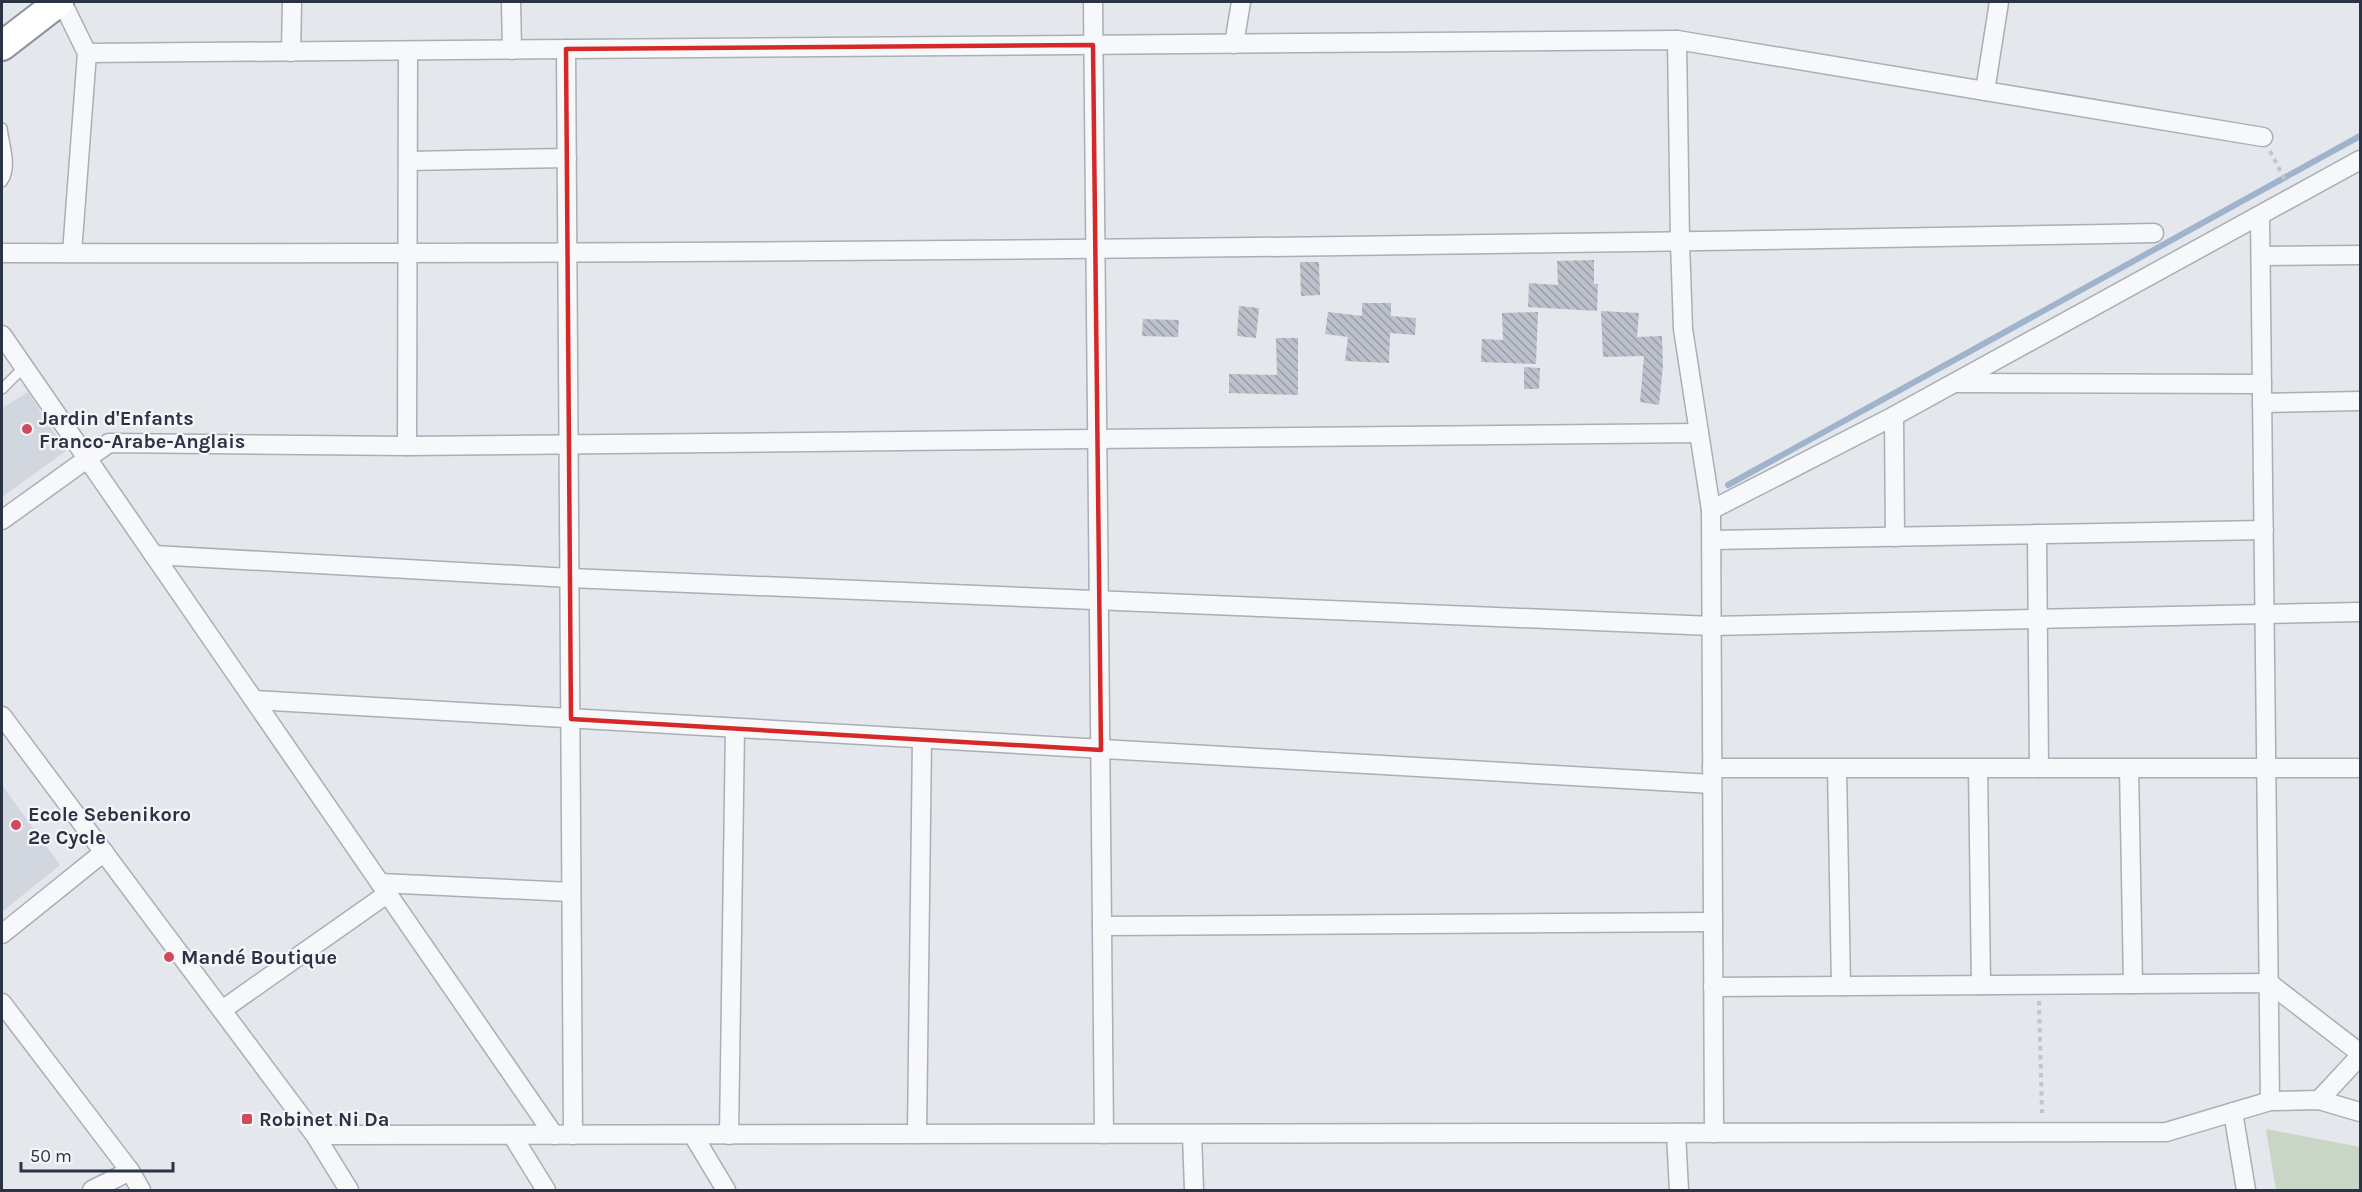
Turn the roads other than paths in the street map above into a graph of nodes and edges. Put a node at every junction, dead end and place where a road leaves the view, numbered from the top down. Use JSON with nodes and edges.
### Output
{"nodes":[{"id":1,"x":27,"y":2,"type":"edge"},
{"id":2,"x":60,"y":2,"type":"edge"},
{"id":3,"x":292,"y":2,"type":"edge"},
{"id":4,"x":511,"y":2,"type":"edge"},
{"id":5,"x":1092,"y":2,"type":"edge"},
{"id":6,"x":1241,"y":2,"type":"edge"},
{"id":7,"x":1999,"y":2,"type":"edge"},
{"id":8,"x":2,"y":21,"type":"edge"},
{"id":9,"x":1677,"y":40,"type":"junction"},
{"id":10,"x":1234,"y":44,"type":"junction"},
{"id":11,"x":1093,"y":45,"type":"junction"},
{"id":12,"x":2,"y":46,"type":"edge"},
{"id":13,"x":566,"y":49,"type":"junction"},
{"id":14,"x":512,"y":50,"type":"junction"},
{"id":15,"x":408,"y":51,"type":"junction"},
{"id":16,"x":291,"y":52,"type":"junction"},
{"id":17,"x":87,"y":53,"type":"junction"},
{"id":18,"x":1985,"y":91,"type":"junction"},
{"id":19,"x":2,"y":128,"type":"edge"},
{"id":20,"x":2262,"y":137,"type":"dead end"},
{"id":21,"x":567,"y":158,"type":"junction"},
{"id":22,"x":2361,"y":160,"type":"edge"},
{"id":23,"x":408,"y":161,"type":"junction"},
{"id":24,"x":2,"y":182,"type":"edge"},
{"id":25,"x":2260,"y":216,"type":"junction"},
{"id":26,"x":2154,"y":233,"type":"dead end"},
{"id":27,"x":1680,"y":242,"type":"junction"},
{"id":28,"x":1095,"y":248,"type":"junction"},
{"id":29,"x":2,"y":253,"type":"edge"},
{"id":30,"x":72,"y":253,"type":"junction"},
{"id":31,"x":567,"y":253,"type":"junction"},
{"id":32,"x":408,"y":254,"type":"junction"},
{"id":33,"x":2361,"y":255,"type":"edge"},
{"id":34,"x":2260,"y":256,"type":"junction"},
{"id":35,"x":2,"y":335,"type":"edge"},
{"id":36,"x":24,"y":367,"type":"junction"},
{"id":37,"x":1954,"y":383,"type":"junction"},
{"id":38,"x":2,"y":389,"type":"edge"},
{"id":39,"x":2262,"y":394,"type":"junction"},
{"id":40,"x":2361,"y":401,"type":"edge"},
{"id":41,"x":1894,"y":416,"type":"junction"},
{"id":42,"x":1699,"y":433,"type":"junction"},
{"id":43,"x":1097,"y":440,"type":"junction"},
{"id":44,"x":569,"y":445,"type":"junction"},
{"id":45,"x":407,"y":446,"type":"junction"},
{"id":46,"x":88,"y":459,"type":"junction"},
{"id":47,"x":1712,"y":510,"type":"junction"},
{"id":48,"x":2,"y":520,"type":"edge"},
{"id":49,"x":2264,"y":530,"type":"junction"},
{"id":50,"x":2037,"y":534,"type":"junction"},
{"id":51,"x":1895,"y":537,"type":"junction"},
{"id":52,"x":1712,"y":540,"type":"junction"},
{"id":53,"x":154,"y":555,"type":"junction"},
{"id":54,"x":570,"y":578,"type":"junction"},
{"id":55,"x":1099,"y":600,"type":"junction"},
{"id":56,"x":2361,"y":612,"type":"edge"},
{"id":57,"x":2265,"y":614,"type":"junction"},
{"id":58,"x":2038,"y":619,"type":"junction"},
{"id":59,"x":1712,"y":626,"type":"junction"},
{"id":60,"x":254,"y":700,"type":"junction"},
{"id":61,"x":2,"y":716,"type":"edge"},
{"id":62,"x":571,"y":719,"type":"junction"},
{"id":63,"x":735,"y":728,"type":"junction"},
{"id":64,"x":922,"y":739,"type":"junction"},
{"id":65,"x":1101,"y":750,"type":"junction"},
{"id":66,"x":1838,"y":768,"type":"junction"},
{"id":67,"x":1978,"y":768,"type":"junction"},
{"id":68,"x":2039,"y":768,"type":"junction"},
{"id":69,"x":2129,"y":768,"type":"junction"},
{"id":70,"x":2267,"y":768,"type":"junction"},
{"id":71,"x":2361,"y":768,"type":"edge"},
{"id":72,"x":1712,"y":776,"type":"junction"},
{"id":73,"x":104,"y":852,"type":"junction"},
{"id":74,"x":383,"y":888,"type":"junction"},
{"id":75,"x":571,"y":892,"type":"junction"},
{"id":76,"x":1713,"y":922,"type":"junction"},
{"id":77,"x":1102,"y":926,"type":"junction"},
{"id":78,"x":2,"y":934,"type":"edge"},
{"id":79,"x":2269,"y":983,"type":"junction"},
{"id":80,"x":2133,"y":984,"type":"junction"},
{"id":81,"x":1981,"y":985,"type":"junction"},
{"id":82,"x":1841,"y":986,"type":"junction"},
{"id":83,"x":1713,"y":987,"type":"junction"},
{"id":84,"x":2,"y":1003,"type":"edge"},
{"id":85,"x":222,"y":1010,"type":"junction"},
{"id":86,"x":2361,"y":1054,"type":"edge"},
{"id":87,"x":2319,"y":1100,"type":"junction"},
{"id":88,"x":2270,"y":1101,"type":"junction"},
{"id":89,"x":2233,"y":1112,"type":"junction"},
{"id":90,"x":2361,"y":1112,"type":"edge"},
{"id":91,"x":1676,"y":1133,"type":"junction"},
{"id":92,"x":1714,"y":1133,"type":"junction"},
{"id":93,"x":917,"y":1134,"type":"junction"},
{"id":94,"x":1104,"y":1134,"type":"junction"},
{"id":95,"x":1192,"y":1134,"type":"junction"},
{"id":96,"x":512,"y":1135,"type":"junction"},
{"id":97,"x":564,"y":1135,"type":"junction"},
{"id":98,"x":693,"y":1135,"type":"junction"},
{"id":99,"x":729,"y":1135,"type":"junction"},
{"id":100,"x":315,"y":1136,"type":"junction"},
{"id":101,"x":130,"y":1171,"type":"junction"},
{"id":102,"x":92,"y":1191,"type":"edge"},
{"id":103,"x":141,"y":1191,"type":"edge"},
{"id":104,"x":349,"y":1191,"type":"edge"},
{"id":105,"x":546,"y":1191,"type":"edge"},
{"id":106,"x":726,"y":1191,"type":"edge"},
{"id":107,"x":1194,"y":1191,"type":"edge"},
{"id":108,"x":1679,"y":1191,"type":"edge"},
{"id":109,"x":2246,"y":1191,"type":"edge"}],
"edges":[{"from":1,"to":8,"type":"highway"},
{"from":2,"to":12,"type":"highway"},
{"from":2,"to":17,"type":"street"},
{"from":3,"to":16,"type":"street"},
{"from":4,"to":14,"type":"street"},
{"from":5,"to":11,"type":"street"},
{"from":6,"to":10,"type":"street"},
{"from":7,"to":18,"type":"street"},
{"from":9,"to":10,"type":"street"},
{"from":9,"to":18,"type":"street"},
{"from":9,"to":27,"type":"street"},
{"from":10,"to":11,"type":"street"},
{"from":11,"to":13,"type":"street"},
{"from":11,"to":28,"type":"street"},
{"from":13,"to":14,"type":"street"},
{"from":13,"to":21,"type":"street"},
{"from":14,"to":15,"type":"street"},
{"from":15,"to":16,"type":"street"},
{"from":15,"to":23,"type":"street"},
{"from":16,"to":17,"type":"street"},
{"from":17,"to":30,"type":"street"},
{"from":18,"to":20,"type":"street"},
{"from":19,"to":24,"type":"lane"},
{"from":21,"to":23,"type":"street"},
{"from":21,"to":31,"type":"street"},
{"from":22,"to":25,"type":"street"},
{"from":23,"to":32,"type":"street"},
{"from":25,"to":34,"type":"street"},
{"from":25,"to":37,"type":"street"},
{"from":26,"to":27,"type":"street"},
{"from":27,"to":28,"type":"street"},
{"from":27,"to":42,"type":"street"},
{"from":28,"to":31,"type":"street"},
{"from":28,"to":43,"type":"street"},
{"from":29,"to":30,"type":"street"},
{"from":30,"to":32,"type":"street"},
{"from":31,"to":32,"type":"street"},
{"from":31,"to":44,"type":"street"},
{"from":32,"to":45,"type":"street"},
{"from":33,"to":34,"type":"street"},
{"from":34,"to":39,"type":"street"},
{"from":35,"to":36,"type":"street"},
{"from":36,"to":38,"type":"lane"},
{"from":36,"to":46,"type":"street"},
{"from":37,"to":39,"type":"street"},
{"from":37,"to":41,"type":"street"},
{"from":39,"to":40,"type":"street"},
{"from":39,"to":49,"type":"street"},
{"from":41,"to":47,"type":"street"},
{"from":41,"to":51,"type":"street"},
{"from":42,"to":43,"type":"street"},
{"from":42,"to":47,"type":"street"},
{"from":43,"to":44,"type":"street"},
{"from":43,"to":55,"type":"street"},
{"from":44,"to":45,"type":"street"},
{"from":44,"to":54,"type":"street"},
{"from":45,"to":46,"type":"street"},
{"from":46,"to":48,"type":"street"},
{"from":46,"to":53,"type":"street"},
{"from":47,"to":52,"type":"street"},
{"from":49,"to":50,"type":"street"},
{"from":49,"to":57,"type":"street"},
{"from":50,"to":51,"type":"street"},
{"from":50,"to":58,"type":"street"},
{"from":51,"to":52,"type":"street"},
{"from":52,"to":59,"type":"street"},
{"from":53,"to":54,"type":"street"},
{"from":53,"to":60,"type":"street"},
{"from":54,"to":55,"type":"street"},
{"from":54,"to":62,"type":"street"},
{"from":55,"to":59,"type":"street"},
{"from":55,"to":65,"type":"street"},
{"from":56,"to":57,"type":"street"},
{"from":57,"to":58,"type":"street"},
{"from":57,"to":70,"type":"street"},
{"from":58,"to":59,"type":"street"},
{"from":58,"to":68,"type":"street"},
{"from":59,"to":72,"type":"street"},
{"from":60,"to":62,"type":"street"},
{"from":60,"to":74,"type":"street"},
{"from":61,"to":73,"type":"street"},
{"from":62,"to":63,"type":"street"},
{"from":62,"to":75,"type":"street"},
{"from":63,"to":64,"type":"street"},
{"from":63,"to":99,"type":"street"},
{"from":64,"to":65,"type":"street"},
{"from":64,"to":93,"type":"street"},
{"from":65,"to":72,"type":"street"},
{"from":65,"to":77,"type":"street"},
{"from":66,"to":67,"type":"street"},
{"from":66,"to":72,"type":"street"},
{"from":66,"to":82,"type":"street"},
{"from":67,"to":68,"type":"street"},
{"from":67,"to":81,"type":"street"},
{"from":68,"to":69,"type":"street"},
{"from":69,"to":70,"type":"street"},
{"from":69,"to":80,"type":"street"},
{"from":70,"to":71,"type":"street"},
{"from":70,"to":79,"type":"street"},
{"from":72,"to":76,"type":"street"},
{"from":73,"to":78,"type":"street"},
{"from":73,"to":85,"type":"street"},
{"from":74,"to":75,"type":"street"},
{"from":74,"to":85,"type":"street"},
{"from":74,"to":97,"type":"street"},
{"from":75,"to":97,"type":"street"},
{"from":76,"to":77,"type":"street"},
{"from":76,"to":83,"type":"street"},
{"from":77,"to":94,"type":"street"},
{"from":79,"to":80,"type":"street"},
{"from":79,"to":86,"type":"street"},
{"from":79,"to":88,"type":"street"},
{"from":80,"to":81,"type":"street"},
{"from":81,"to":82,"type":"street"},
{"from":82,"to":83,"type":"street"},
{"from":83,"to":92,"type":"street"},
{"from":84,"to":101,"type":"street"},
{"from":85,"to":100,"type":"street"},
{"from":86,"to":87,"type":"street"},
{"from":87,"to":88,"type":"street"},
{"from":87,"to":90,"type":"street"},
{"from":88,"to":89,"type":"street"},
{"from":89,"to":92,"type":"street"},
{"from":89,"to":109,"type":"street"},
{"from":91,"to":92,"type":"street"},
{"from":91,"to":95,"type":"street"},
{"from":91,"to":108,"type":"street"},
{"from":93,"to":94,"type":"street"},
{"from":93,"to":99,"type":"street"},
{"from":94,"to":95,"type":"street"},
{"from":95,"to":107,"type":"street"},
{"from":96,"to":97,"type":"street"},
{"from":96,"to":100,"type":"street"},
{"from":96,"to":105,"type":"street"},
{"from":97,"to":98,"type":"street"},
{"from":98,"to":99,"type":"street"},
{"from":98,"to":106,"type":"street"},
{"from":100,"to":104,"type":"street"},
{"from":101,"to":102,"type":"street"},
{"from":101,"to":103,"type":"street"}]}
